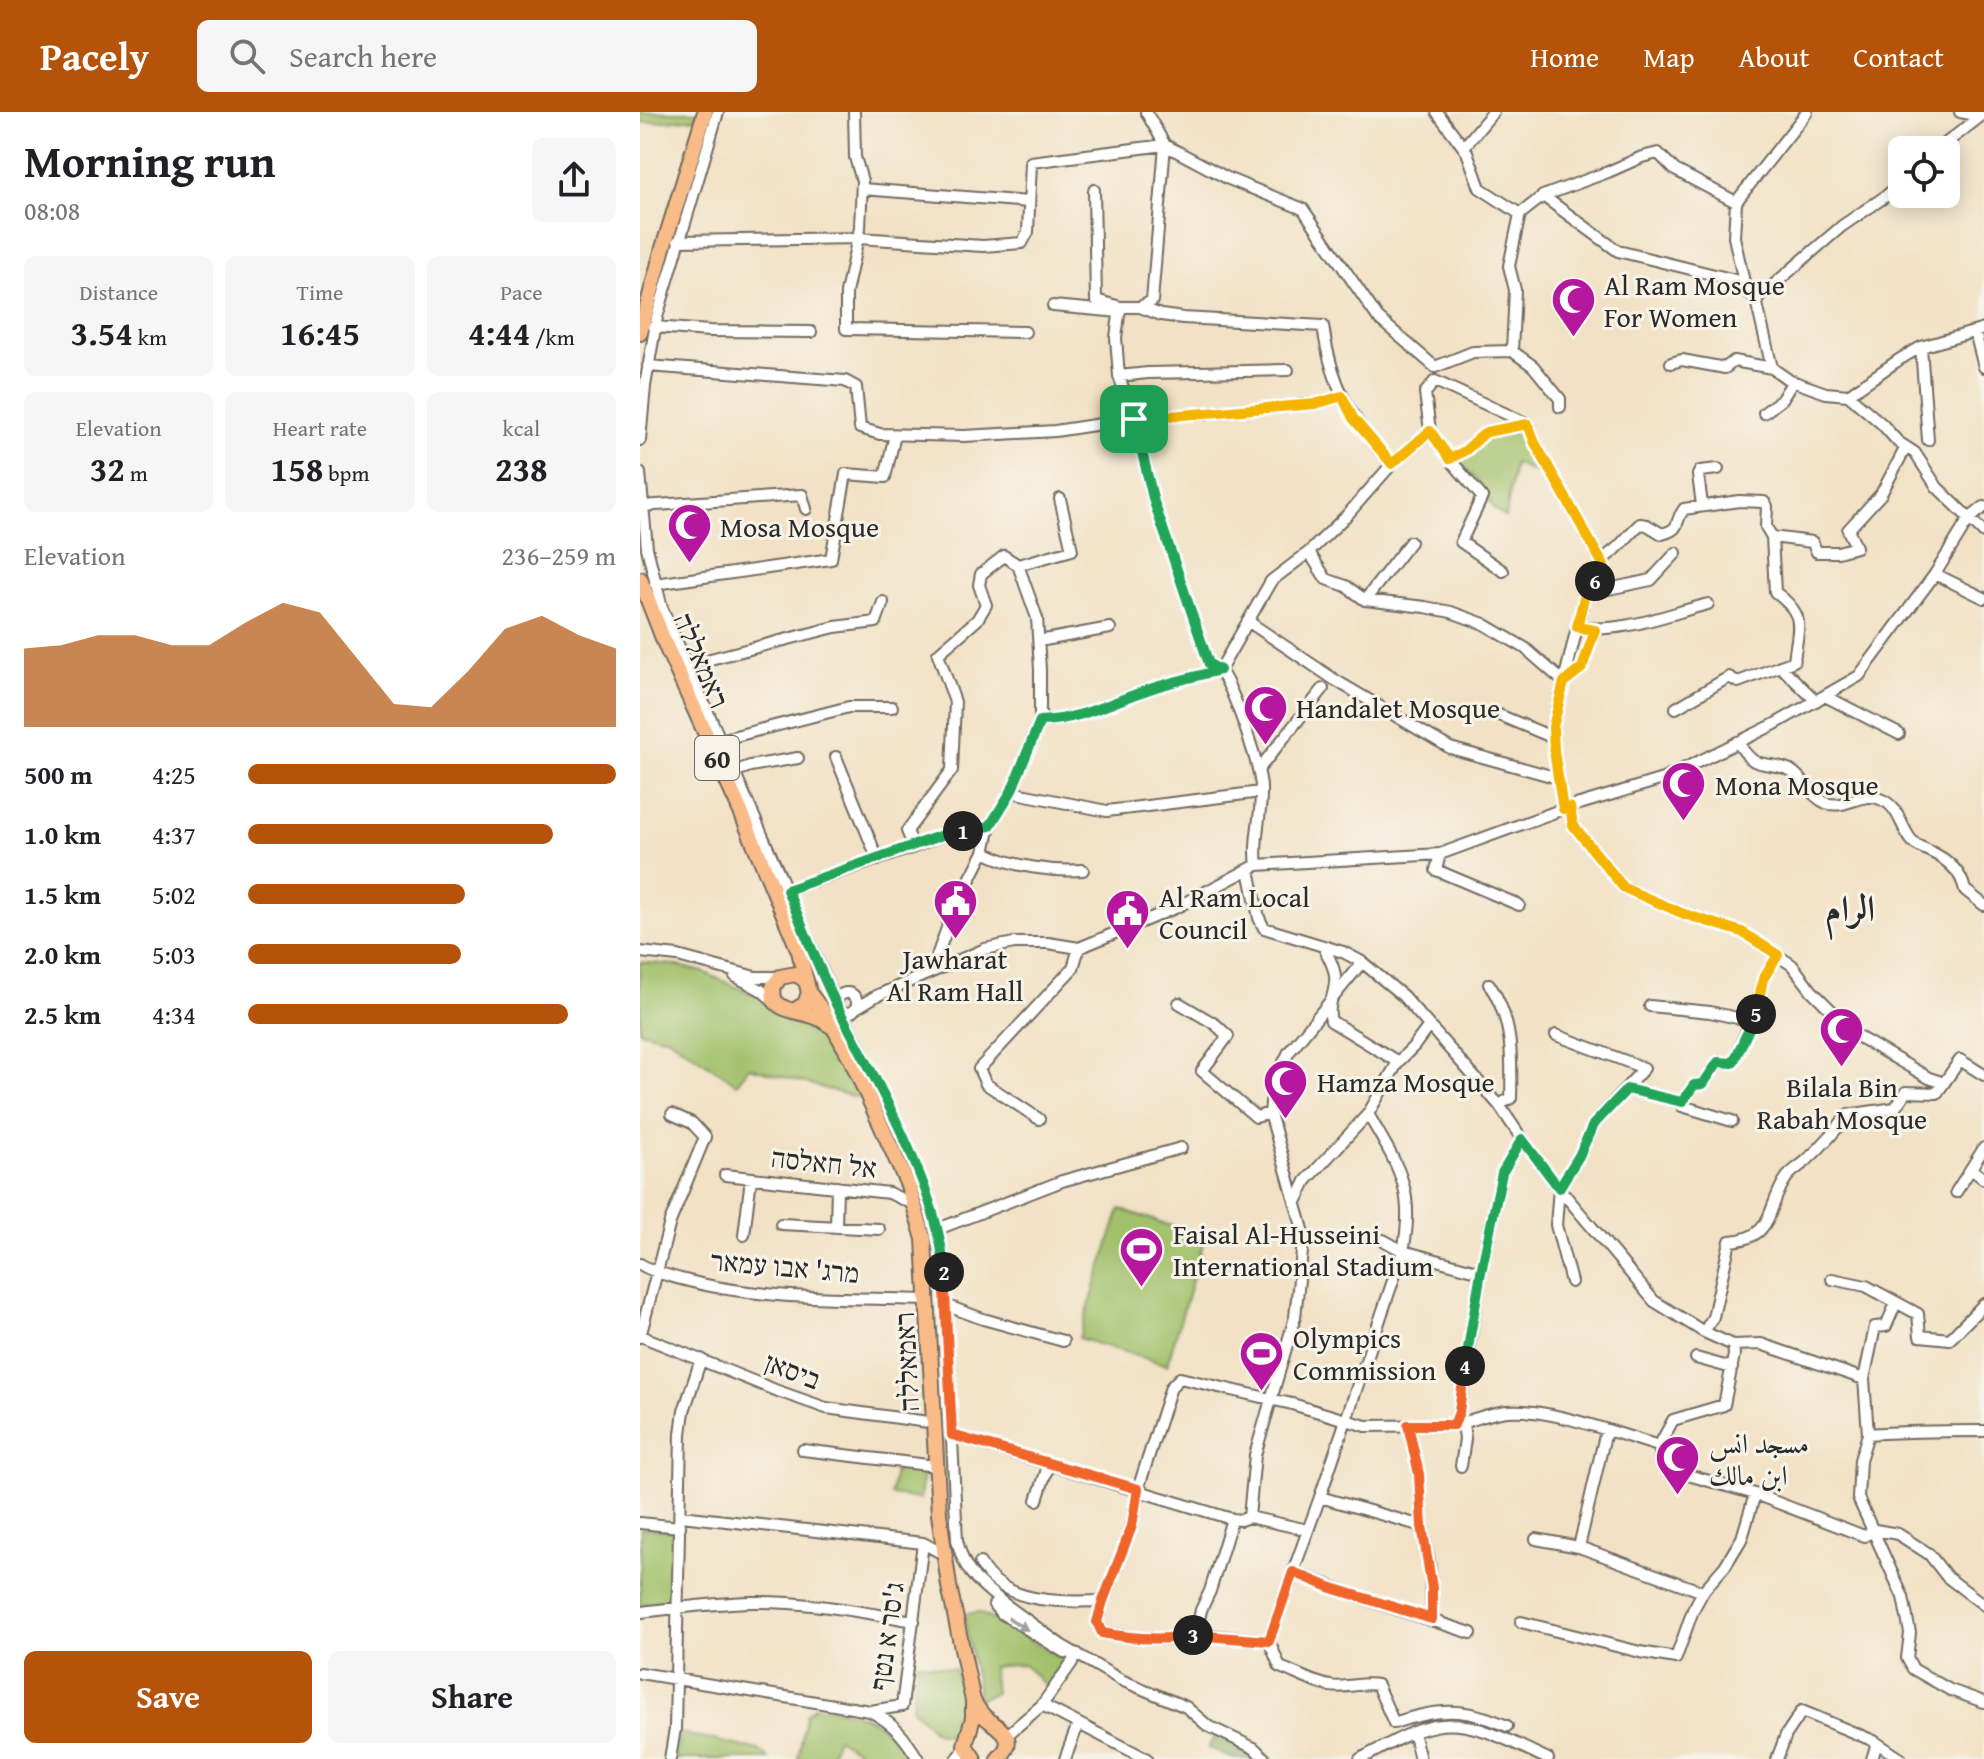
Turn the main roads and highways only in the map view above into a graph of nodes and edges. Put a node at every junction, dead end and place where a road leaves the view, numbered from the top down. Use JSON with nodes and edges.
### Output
{"nodes":[{"id":1,"x":705,"y":112,"type":"edge"},
{"id":2,"x":647,"y":330,"type":"edge"},
{"id":3,"x":647,"y":582,"type":"edge"},
{"id":4,"x":646,"y":608,"type":"edge"},
{"id":5,"x":793,"y":938,"type":"junction"},
{"id":6,"x":782,"y":976,"type":"junction"},
{"id":7,"x":808,"y":987,"type":"junction"},
{"id":8,"x":795,"y":1010,"type":"junction"},
{"id":9,"x":839,"y":1036,"type":"junction"},
{"id":10,"x":973,"y":1701,"type":"junction"},
{"id":11,"x":992,"y":1722,"type":"junction"},
{"id":12,"x":966,"y":1735,"type":"junction"},
{"id":13,"x":965,"y":1758,"type":"edge"},
{"id":14,"x":1000,"y":1758,"type":"edge"}],
"edges":[{"from":1,"to":2,"type":"highway"},
{"from":3,"to":4,"type":"highway","name":"ראמאללה","number":"60"},
{"from":4,"to":5,"type":"highway","name":"ראמאללה","number":"60"},
{"from":5,"to":6,"type":"highway"},
{"from":5,"to":7,"type":"highway","name":"ראמאללה","number":"60"},
{"from":6,"to":7,"type":"highway"},
{"from":6,"to":8,"type":"highway","number":"60"},
{"from":7,"to":8,"type":"highway"},
{"from":7,"to":9,"type":"highway","name":"ראמאללה","number":"60"},
{"from":8,"to":9,"type":"highway","name":"ראמאללה","number":"60"},
{"from":9,"to":10,"type":"highway","name":"ראמאללה","number":"60"},
{"from":10,"to":11,"type":"highway"},
{"from":10,"to":12,"type":"highway","name":"ראמאללה","number":"60"},
{"from":11,"to":12,"type":"highway"},
{"from":11,"to":14,"type":"highway"},
{"from":12,"to":13,"type":"highway","number":"60"}]}
